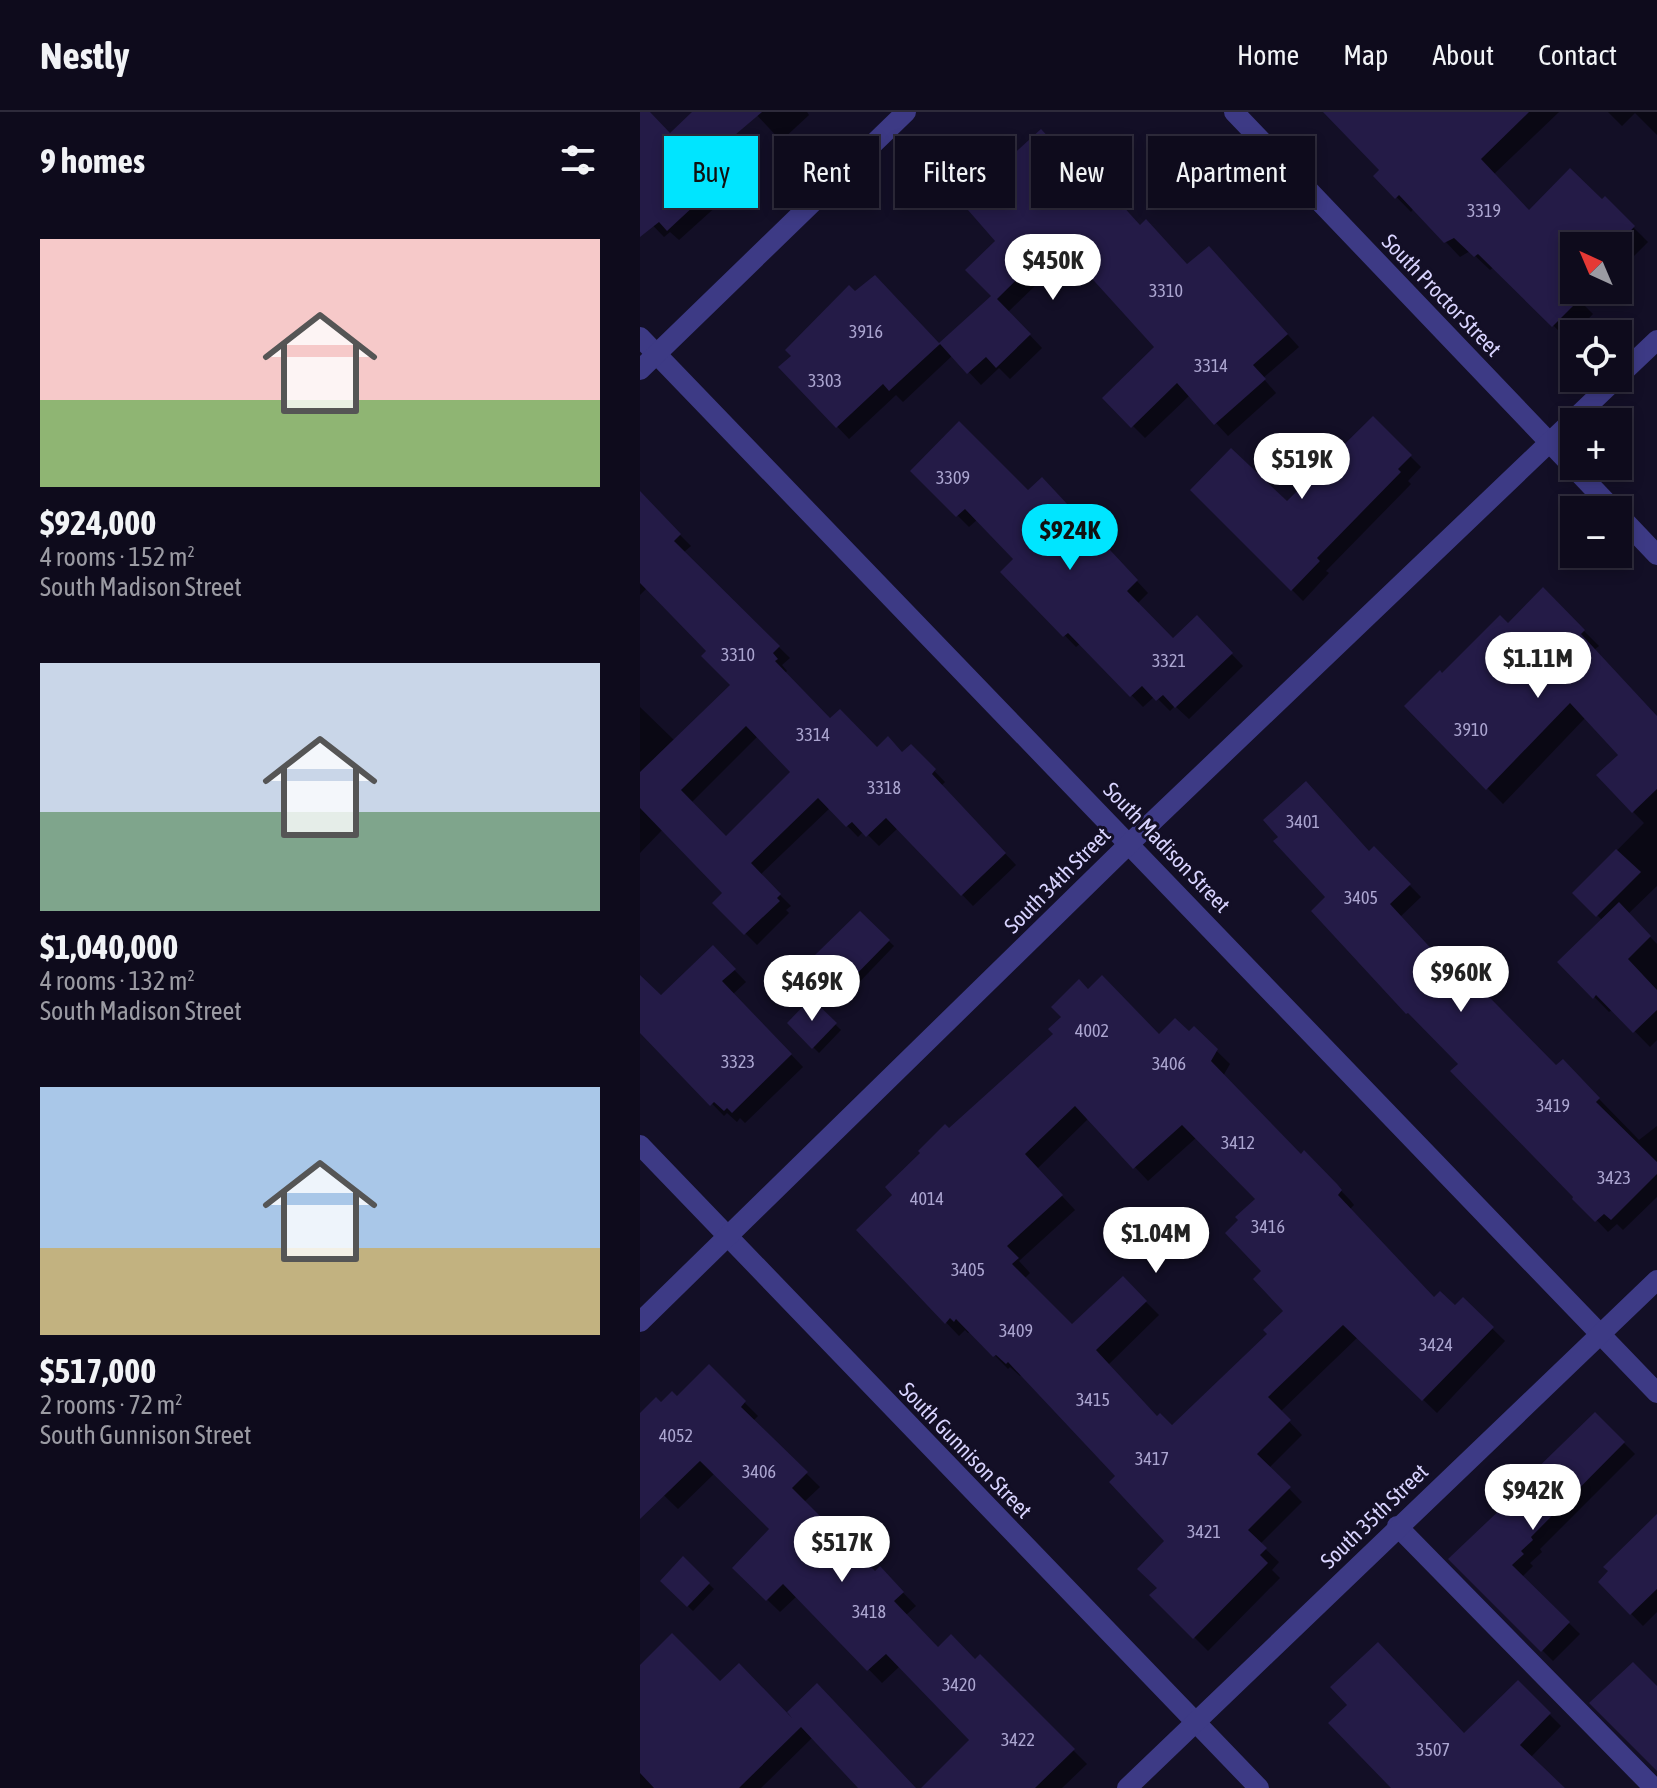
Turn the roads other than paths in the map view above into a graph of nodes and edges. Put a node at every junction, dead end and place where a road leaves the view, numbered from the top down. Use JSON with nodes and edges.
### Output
{"nodes":[{"id":1,"x":906,"y":112,"type":"edge"},
{"id":2,"x":1234,"y":112,"type":"edge"},
{"id":3,"x":640,"y":337,"type":"edge"},
{"id":4,"x":1657,"y":340,"type":"edge"},
{"id":5,"x":657,"y":354,"type":"junction"},
{"id":6,"x":1632,"y":364,"type":"edge"},
{"id":7,"x":640,"y":370,"type":"edge"},
{"id":8,"x":1603,"y":392,"type":"edge"},
{"id":9,"x":1550,"y":443,"type":"junction"},
{"id":10,"x":1601,"y":496,"type":"edge"},
{"id":11,"x":1632,"y":529,"type":"edge"},
{"id":12,"x":1657,"y":555,"type":"edge"},
{"id":13,"x":1130,"y":843,"type":"junction"},
{"id":14,"x":640,"y":1145,"type":"edge"},
{"id":15,"x":728,"y":1238,"type":"junction"},
{"id":16,"x":1657,"y":1280,"type":"edge"},
{"id":17,"x":640,"y":1322,"type":"edge"},
{"id":18,"x":1601,"y":1334,"type":"junction"},
{"id":19,"x":1657,"y":1393,"type":"edge"},
{"id":20,"x":1397,"y":1526,"type":"junction"},
{"id":21,"x":1195,"y":1722,"type":"junction"},
{"id":22,"x":1127,"y":1788,"type":"edge"},
{"id":23,"x":1259,"y":1788,"type":"edge"},
{"id":24,"x":1654,"y":1788,"type":"edge"}],
"edges":[{"from":1,"to":5,"type":"street"},
{"from":2,"to":9,"type":"street","name":"South Proctor Street"},
{"from":3,"to":5,"type":"street","name":"South Madison Street"},
{"from":4,"to":6,"type":"street","name":"South 34th Street"},
{"from":5,"to":7,"type":"street"},
{"from":5,"to":13,"type":"street","name":"South Madison Street"},
{"from":8,"to":9,"type":"street","name":"South 34th Street"},
{"from":9,"to":10,"type":"street","name":"South Proctor Street"},
{"from":9,"to":13,"type":"street","name":"South 34th Street"},
{"from":11,"to":12,"type":"street","name":"South Proctor Street"},
{"from":13,"to":15,"type":"street","name":"South 34th Street"},
{"from":13,"to":18,"type":"street","name":"South Madison Street"},
{"from":14,"to":15,"type":"street","name":"South Gunnison Street"},
{"from":15,"to":17,"type":"street","name":"South 34th Street"},
{"from":15,"to":21,"type":"street","name":"South Gunnison Street"},
{"from":16,"to":18,"type":"street","name":"South 35th Street"},
{"from":18,"to":19,"type":"street","name":"South Madison Street"},
{"from":18,"to":20,"type":"street","name":"South 35th Street"},
{"from":20,"to":21,"type":"street","name":"South 35th Street"},
{"from":20,"to":24,"type":"street"},
{"from":21,"to":22,"type":"street","name":"South 35th Street"},
{"from":21,"to":23,"type":"street","name":"South Gunnison Street"}]}
